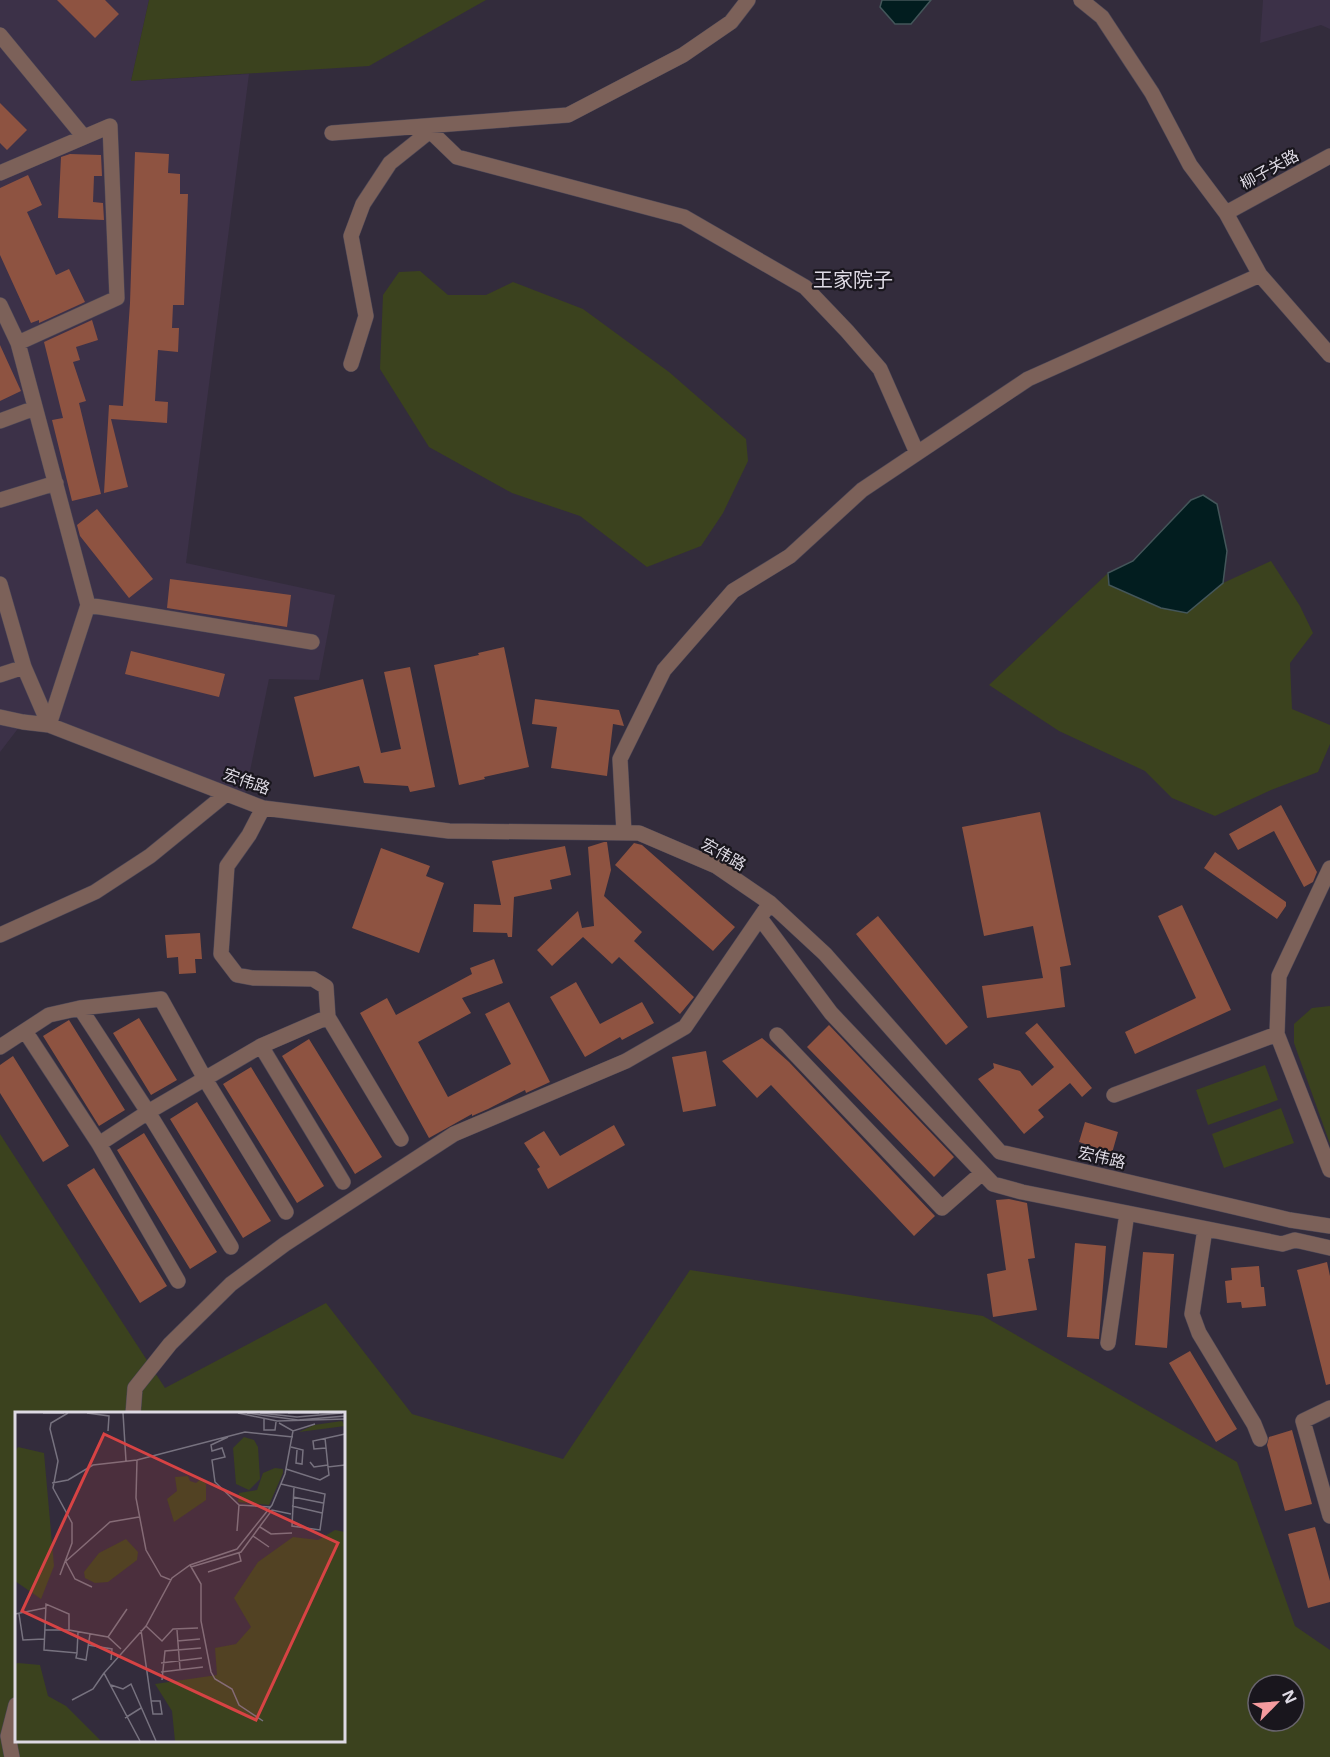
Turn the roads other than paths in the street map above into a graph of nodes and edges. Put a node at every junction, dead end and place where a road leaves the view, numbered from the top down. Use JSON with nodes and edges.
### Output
{"nodes":[{"id":1,"x":748,"y":0,"type":"edge"},
{"id":2,"x":1081,"y":0,"type":"edge"},
{"id":3,"x":0,"y":35,"type":"edge"},
{"id":4,"x":428,"y":129,"type":"junction"},
{"id":5,"x":332,"y":133,"type":"dead end"},
{"id":6,"x":84,"y":137,"type":"junction"},
{"id":7,"x":1330,"y":156,"type":"edge"},
{"id":8,"x":0,"y":173,"type":"edge"},
{"id":9,"x":1226,"y":213,"type":"junction"},
{"id":10,"x":1260,"y":275,"type":"junction"},
{"id":11,"x":0,"y":305,"type":"edge"},
{"id":12,"x":18,"y":343,"type":"junction"},
{"id":13,"x":1330,"y":355,"type":"edge"},
{"id":14,"x":351,"y":364,"type":"dead end"},
{"id":15,"x":35,"y":408,"type":"junction"},
{"id":16,"x":0,"y":421,"type":"edge"},
{"id":17,"x":917,"y":453,"type":"junction"},
{"id":18,"x":56,"y":483,"type":"junction"},
{"id":19,"x":0,"y":500,"type":"edge"},
{"id":20,"x":0,"y":584,"type":"edge"},
{"id":21,"x":88,"y":605,"type":"junction"},
{"id":22,"x":312,"y":642,"type":"dead end"},
{"id":23,"x":24,"y":667,"type":"junction"},
{"id":24,"x":0,"y":675,"type":"edge"},
{"id":25,"x":0,"y":717,"type":"edge"},
{"id":26,"x":50,"y":725,"type":"junction"},
{"id":27,"x":226,"y":794,"type":"junction"},
{"id":28,"x":264,"y":808,"type":"junction"},
{"id":29,"x":624,"y":832,"type":"junction"},
{"id":30,"x":1330,"y":868,"type":"edge"},
{"id":31,"x":770,"y":903,"type":"junction"},
{"id":32,"x":760,"y":918,"type":"junction"},
{"id":33,"x":0,"y":935,"type":"edge"},
{"id":34,"x":80,"y":1008,"type":"junction"},
{"id":35,"x":328,"y":1017,"type":"junction"},
{"id":36,"x":26,"y":1031,"type":"junction"},
{"id":37,"x":1277,"y":1034,"type":"junction"},
{"id":38,"x":777,"y":1035,"type":"dead end"},
{"id":39,"x":261,"y":1046,"type":"junction"},
{"id":40,"x":0,"y":1047,"type":"edge"},
{"id":41,"x":205,"y":1079,"type":"junction"},
{"id":42,"x":1114,"y":1095,"type":"dead end"},
{"id":43,"x":148,"y":1112,"type":"junction"},
{"id":44,"x":401,"y":1139,"type":"dead end"},
{"id":45,"x":99,"y":1144,"type":"junction"},
{"id":46,"x":1330,"y":1170,"type":"edge"},
{"id":47,"x":982,"y":1173,"type":"junction"},
{"id":48,"x":343,"y":1182,"type":"dead end"},
{"id":49,"x":286,"y":1212,"type":"dead end"},
{"id":50,"x":1127,"y":1213,"type":"junction"},
{"id":51,"x":1330,"y":1226,"type":"edge"},
{"id":52,"x":1205,"y":1229,"type":"junction"},
{"id":53,"x":231,"y":1247,"type":"dead end"},
{"id":54,"x":1330,"y":1248,"type":"edge"},
{"id":55,"x":178,"y":1281,"type":"dead end"},
{"id":56,"x":1108,"y":1343,"type":"dead end"},
{"id":57,"x":1330,"y":1408,"type":"edge"},
{"id":58,"x":133,"y":1412,"type":"edge"},
{"id":59,"x":1260,"y":1439,"type":"dead end"},
{"id":60,"x":1330,"y":1516,"type":"edge"},
{"id":61,"x":15,"y":1709,"type":"edge"},
{"id":62,"x":12,"y":1757,"type":"edge"}],
"edges":[{"from":1,"to":4,"type":"street"},
{"from":2,"to":9,"type":"street"},
{"from":3,"to":6,"type":"street"},
{"from":4,"to":5,"type":"street"},
{"from":4,"to":14,"type":"street"},
{"from":4,"to":17,"type":"street"},
{"from":6,"to":8,"type":"street"},
{"from":6,"to":12,"type":"street"},
{"from":7,"to":9,"type":"street","name":"柳子关路"},
{"from":9,"to":10,"type":"street"},
{"from":10,"to":13,"type":"street"},
{"from":10,"to":17,"type":"street"},
{"from":11,"to":12,"type":"street"},
{"from":12,"to":15,"type":"street"},
{"from":15,"to":16,"type":"street"},
{"from":15,"to":18,"type":"street"},
{"from":17,"to":29,"type":"street"},
{"from":18,"to":19,"type":"street"},
{"from":18,"to":21,"type":"street"},
{"from":20,"to":23,"type":"street"},
{"from":21,"to":22,"type":"street"},
{"from":21,"to":26,"type":"street"},
{"from":23,"to":24,"type":"street"},
{"from":23,"to":26,"type":"street"},
{"from":25,"to":26,"type":"street","name":"宏伟路"},
{"from":26,"to":27,"type":"street","name":"宏伟路"},
{"from":27,"to":28,"type":"street","name":"宏伟路"},
{"from":27,"to":33,"type":"street"},
{"from":28,"to":29,"type":"street","name":"宏伟路"},
{"from":28,"to":35,"type":"street"},
{"from":29,"to":31,"type":"street","name":"宏伟路"},
{"from":30,"to":37,"type":"street"},
{"from":31,"to":32,"type":"street"},
{"from":31,"to":51,"type":"street","name":"宏伟路"},
{"from":32,"to":47,"type":"street"},
{"from":32,"to":58,"type":"street"},
{"from":34,"to":36,"type":"street"},
{"from":34,"to":41,"type":"street"},
{"from":34,"to":43,"type":"street"},
{"from":35,"to":39,"type":"street"},
{"from":35,"to":44,"type":"street"},
{"from":36,"to":40,"type":"street"},
{"from":36,"to":45,"type":"street"},
{"from":37,"to":42,"type":"street"},
{"from":37,"to":46,"type":"street"},
{"from":38,"to":47,"type":"street"},
{"from":39,"to":41,"type":"street"},
{"from":39,"to":48,"type":"street"},
{"from":41,"to":43,"type":"street"},
{"from":41,"to":49,"type":"street"},
{"from":43,"to":45,"type":"street"},
{"from":43,"to":53,"type":"street"},
{"from":45,"to":55,"type":"street"},
{"from":47,"to":50,"type":"street"},
{"from":50,"to":52,"type":"street"},
{"from":50,"to":56,"type":"street"},
{"from":52,"to":54,"type":"street"},
{"from":52,"to":59,"type":"street"},
{"from":57,"to":60,"type":"street"},
{"from":61,"to":62,"type":"street"}]}
